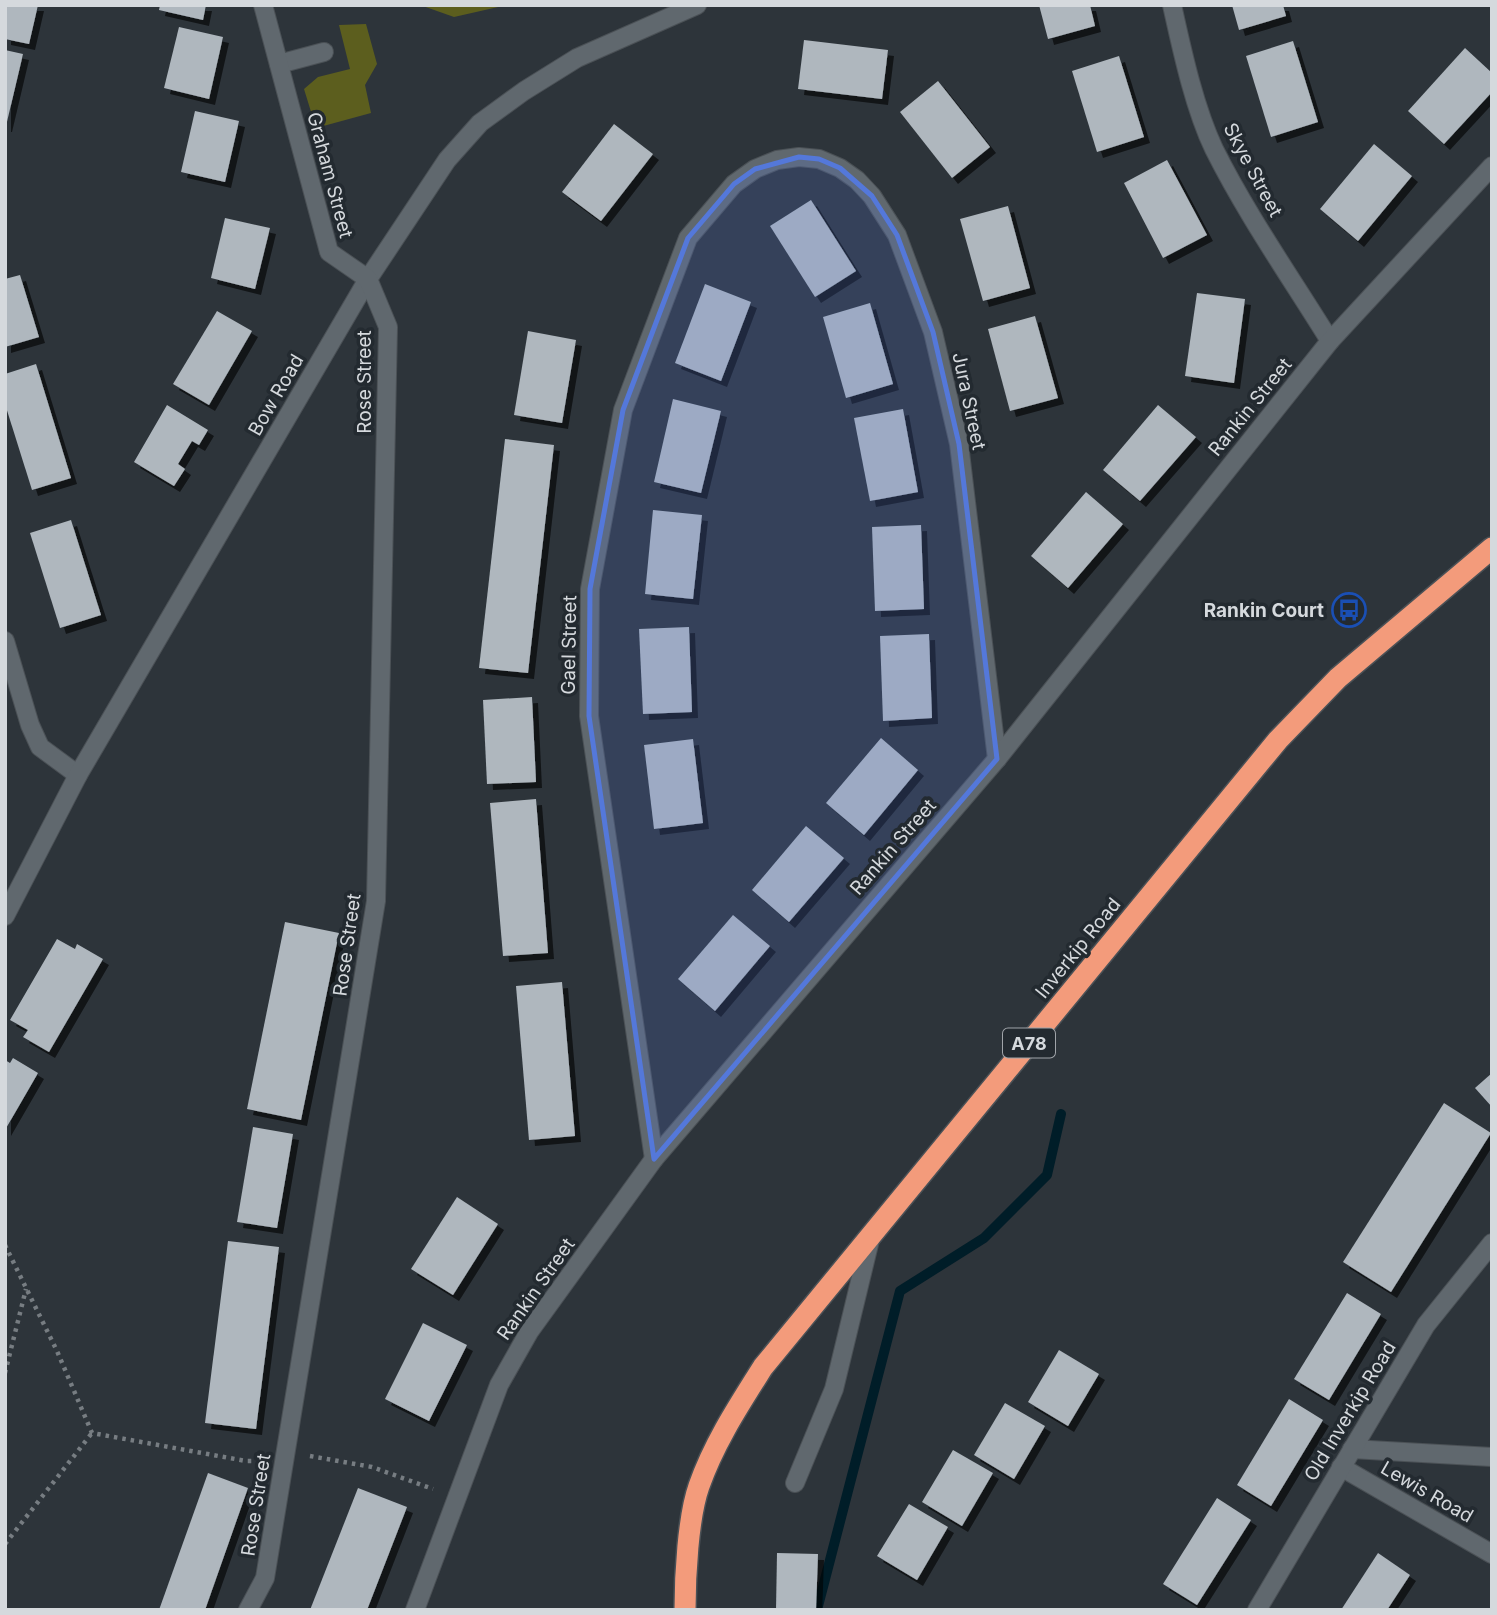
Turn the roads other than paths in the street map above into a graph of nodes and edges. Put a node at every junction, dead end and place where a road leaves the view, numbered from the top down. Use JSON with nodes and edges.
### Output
{"nodes":[{"id":1,"x":263,"y":5,"type":"edge"},
{"id":2,"x":697,"y":5,"type":"edge"},
{"id":3,"x":1171,"y":5,"type":"edge"},
{"id":4,"x":324,"y":52,"type":"dead end"},
{"id":5,"x":279,"y":64,"type":"junction"},
{"id":6,"x":1492,"y":166,"type":"edge"},
{"id":7,"x":755,"y":169,"type":"joint"},
{"id":8,"x":368,"y":279,"type":"junction"},
{"id":9,"x":1330,"y":341,"type":"junction"},
{"id":10,"x":1492,"y":548,"type":"edge"},
{"id":11,"x":5,"y":641,"type":"edge"},
{"id":12,"x":996,"y":759,"type":"junction"},
{"id":13,"x":78,"y":775,"type":"junction"},
{"id":14,"x":5,"y":916,"type":"edge"},
{"id":15,"x":654,"y":1159,"type":"junction"},
{"id":16,"x":871,"y":1236,"type":"junction"},
{"id":17,"x":1492,"y":1244,"type":"edge"},
{"id":18,"x":1352,"y":1448,"type":"junction"},
{"id":19,"x":1492,"y":1457,"type":"edge"},
{"id":20,"x":1341,"y":1467,"type":"junction"},
{"id":21,"x":795,"y":1483,"type":"dead end"},
{"id":22,"x":1492,"y":1554,"type":"edge"},
{"id":23,"x":248,"y":1610,"type":"edge"},
{"id":24,"x":415,"y":1610,"type":"edge"},
{"id":25,"x":685,"y":1610,"type":"edge"},
{"id":26,"x":1257,"y":1610,"type":"edge"}],
"edges":[{"from":1,"to":5,"type":"street","name":"Graham Street"},
{"from":2,"to":8,"type":"street","name":"Bow Road"},
{"from":3,"to":9,"type":"street","name":"Skye Street"},
{"from":4,"to":5,"type":"street"},
{"from":5,"to":8,"type":"street","name":"Graham Street"},
{"from":6,"to":9,"type":"street","name":"Rankin Street"},
{"from":7,"to":12,"type":"street","name":"Jura Street"},
{"from":7,"to":15,"type":"street","name":"Gael Street"},
{"from":8,"to":13,"type":"street","name":"Bow Road"},
{"from":8,"to":23,"type":"street","name":"Rose Street"},
{"from":9,"to":12,"type":"street","name":"Rankin Street"},
{"from":10,"to":16,"type":"highway","name":"Inverkip Road","number":"A78"},
{"from":11,"to":13,"type":"street"},
{"from":12,"to":15,"type":"street","name":"Rankin Street"},
{"from":13,"to":14,"type":"street","name":"Bow Road"},
{"from":15,"to":24,"type":"street","name":"Rankin Street"},
{"from":16,"to":21,"type":"street"},
{"from":16,"to":25,"type":"highway","name":"Inverkip Road","number":"A78"},
{"from":17,"to":18,"type":"street","name":"Old Inverkip Road"},
{"from":18,"to":19,"type":"street"},
{"from":18,"to":20,"type":"street","name":"Old Inverkip Road"},
{"from":20,"to":22,"type":"street","name":"Lewis Road"},
{"from":20,"to":26,"type":"street","name":"Old Inverkip Road"}]}
